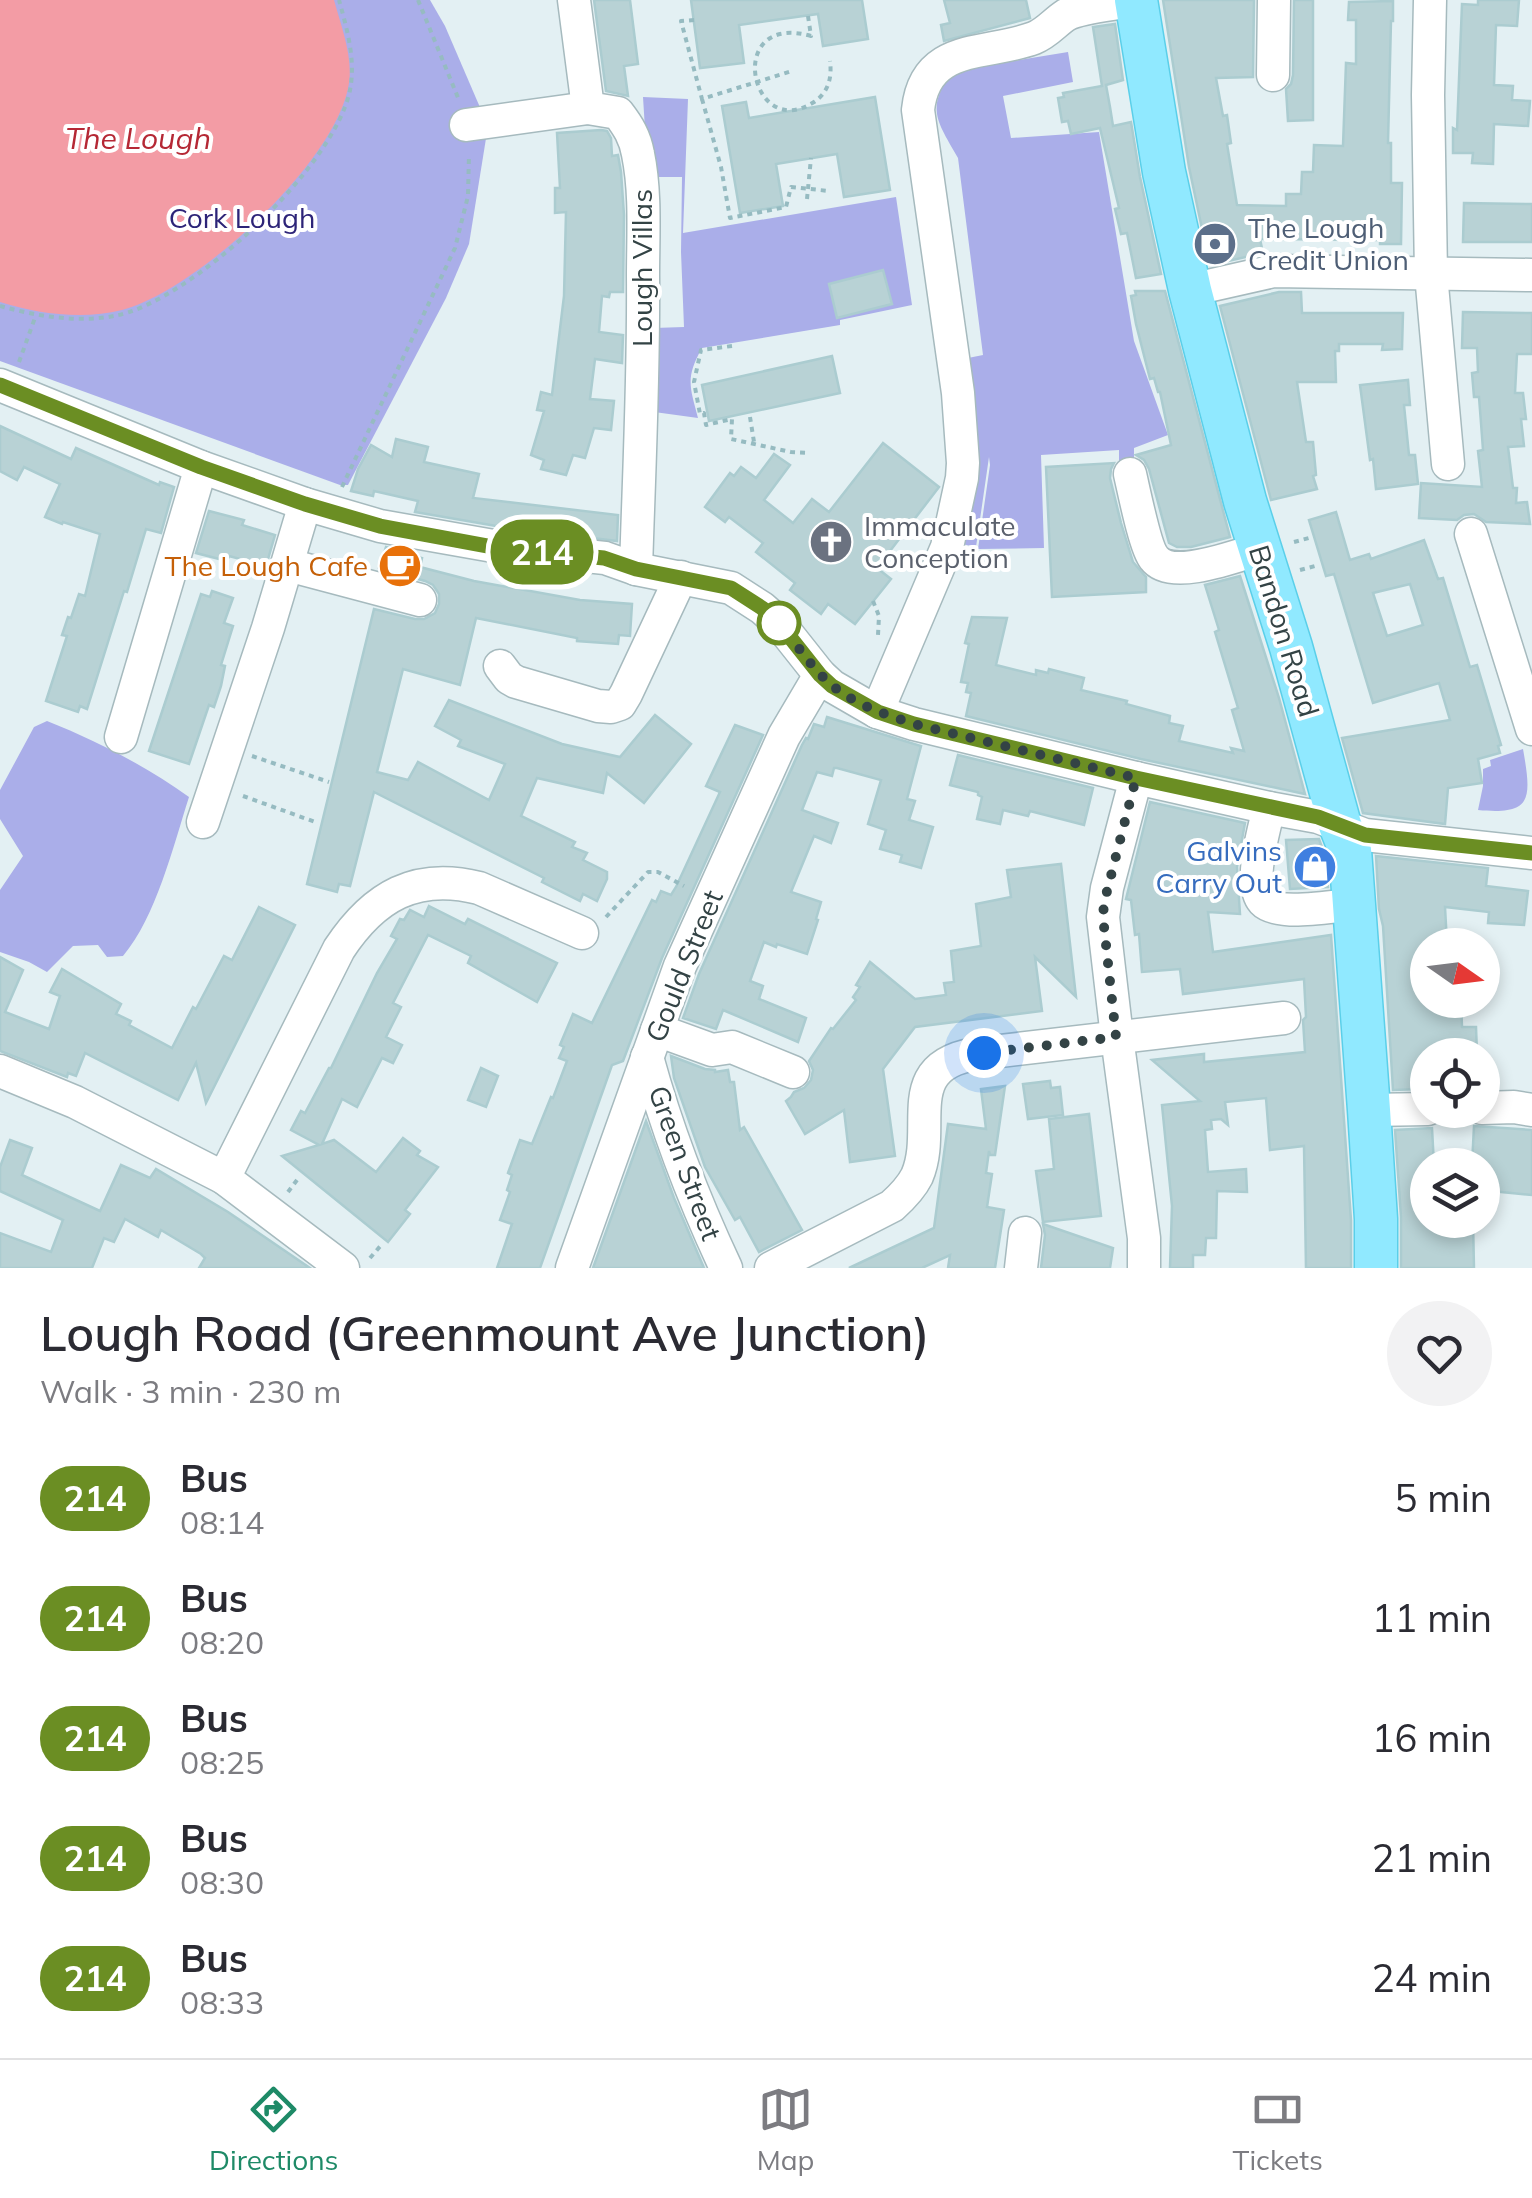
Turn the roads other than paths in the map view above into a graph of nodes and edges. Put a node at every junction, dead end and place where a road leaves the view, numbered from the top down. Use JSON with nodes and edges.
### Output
{"nodes":[{"id":1,"x":574,"y":0,"type":"edge"},
{"id":2,"x":1136,"y":0,"type":"edge"},
{"id":3,"x":1274,"y":0,"type":"edge"},
{"id":4,"x":1430,"y":0,"type":"edge"},
{"id":5,"x":1273,"y":74,"type":"dead end"},
{"id":6,"x":588,"y":108,"type":"junction"},
{"id":7,"x":466,"y":125,"type":"road end"},
{"id":8,"x":1431,"y":274,"type":"junction"},
{"id":9,"x":1532,"y":275,"type":"edge"},
{"id":10,"x":1190,"y":290,"type":"junction"},
{"id":11,"x":8,"y":378,"type":"edge"},
{"id":12,"x":1448,"y":464,"type":"dead end"},
{"id":13,"x":201,"y":467,"type":"junction"},
{"id":14,"x":1130,"y":474,"type":"dead end"},
{"id":15,"x":305,"y":504,"type":"junction"},
{"id":16,"x":1471,"y":534,"type":"dead end"},
{"id":17,"x":1272,"y":546,"type":"junction"},
{"id":18,"x":288,"y":565,"type":"junction"},
{"id":19,"x":636,"y":569,"type":"junction"},
{"id":20,"x":680,"y":576,"type":"junction"},
{"id":21,"x":420,"y":600,"type":"dead end"},
{"id":22,"x":500,"y":666,"type":"dead end"},
{"id":23,"x":820,"y":675,"type":"junction"},
{"id":24,"x":878,"y":712,"type":"junction"},
{"id":25,"x":1532,"y":729,"type":"edge"},
{"id":26,"x":121,"y":737,"type":"dead end"},
{"id":27,"x":1136,"y":778,"type":"junction"},
{"id":28,"x":1268,"y":808,"type":"junction"},
{"id":29,"x":203,"y":822,"type":"dead end"},
{"id":30,"x":1340,"y":825,"type":"junction"},
{"id":31,"x":1532,"y":853,"type":"edge"},
{"id":32,"x":1355,"y":904,"type":"junction"},
{"id":33,"x":582,"y":932,"type":"road end"},
{"id":34,"x":1284,"y":1018,"type":"dead end"},
{"id":35,"x":1116,"y":1037,"type":"junction"},
{"id":36,"x":652,"y":1044,"type":"junction"},
{"id":37,"x":0,"y":1071,"type":"edge"},
{"id":38,"x":793,"y":1072,"type":"dead end"},
{"id":39,"x":1500,"y":1107,"type":"edge"},
{"id":40,"x":1410,"y":1109,"type":"edge"},
{"id":41,"x":1370,"y":1110,"type":"junction"},
{"id":42,"x":1532,"y":1110,"type":"edge"},
{"id":43,"x":224,"y":1178,"type":"junction"},
{"id":44,"x":1026,"y":1233,"type":"dead end"},
{"id":45,"x":343,"y":1268,"type":"edge"},
{"id":46,"x":572,"y":1268,"type":"edge"},
{"id":47,"x":726,"y":1268,"type":"edge"},
{"id":48,"x":771,"y":1268,"type":"edge"},
{"id":49,"x":1020,"y":1268,"type":"edge"},
{"id":50,"x":1144,"y":1268,"type":"edge"},
{"id":51,"x":1376,"y":1268,"type":"edge"}],
"edges":[{"from":1,"to":6,"type":"street"},
{"from":2,"to":10,"type":"main road","name":"Bandon Road"},
{"from":2,"to":24,"type":"street"},
{"from":3,"to":5,"type":"street"},
{"from":4,"to":8,"type":"street"},
{"from":6,"to":7,"type":"street"},
{"from":6,"to":19,"type":"street","name":"Lough Villas"},
{"from":8,"to":9,"type":"street"},
{"from":8,"to":10,"type":"street"},
{"from":8,"to":12,"type":"street"},
{"from":10,"to":17,"type":"main road","name":"Bandon Road"},
{"from":11,"to":13,"type":"street"},
{"from":13,"to":15,"type":"street"},
{"from":13,"to":26,"type":"street"},
{"from":14,"to":17,"type":"street"},
{"from":15,"to":18,"type":"street"},
{"from":15,"to":19,"type":"street"},
{"from":16,"to":25,"type":"street"},
{"from":17,"to":30,"type":"main road","name":"Bandon Road"},
{"from":18,"to":21,"type":"street"},
{"from":18,"to":29,"type":"street"},
{"from":19,"to":20,"type":"street"},
{"from":20,"to":22,"type":"street"},
{"from":20,"to":23,"type":"street"},
{"from":23,"to":24,"type":"street"},
{"from":23,"to":36,"type":"street","name":"Gould Street"},
{"from":24,"to":27,"type":"street"},
{"from":27,"to":28,"type":"street"},
{"from":27,"to":35,"type":"street"},
{"from":28,"to":30,"type":"street"},
{"from":28,"to":32,"type":"street"},
{"from":30,"to":31,"type":"street"},
{"from":30,"to":32,"type":"main road","name":"Bandon Road"},
{"from":32,"to":41,"type":"main road","name":"Bandon Road"},
{"from":33,"to":43,"type":"street"},
{"from":34,"to":35,"type":"street"},
{"from":35,"to":48,"type":"street"},
{"from":35,"to":50,"type":"street"},
{"from":36,"to":38,"type":"street"},
{"from":36,"to":46,"type":"street","name":"Gould Street"},
{"from":36,"to":47,"type":"street","name":"Green Street"},
{"from":37,"to":43,"type":"street"},
{"from":39,"to":42,"type":"street"},
{"from":40,"to":41,"type":"street"},
{"from":41,"to":51,"type":"main road","name":"Bandon Road"},
{"from":43,"to":45,"type":"street"},
{"from":44,"to":49,"type":"street"}]}
